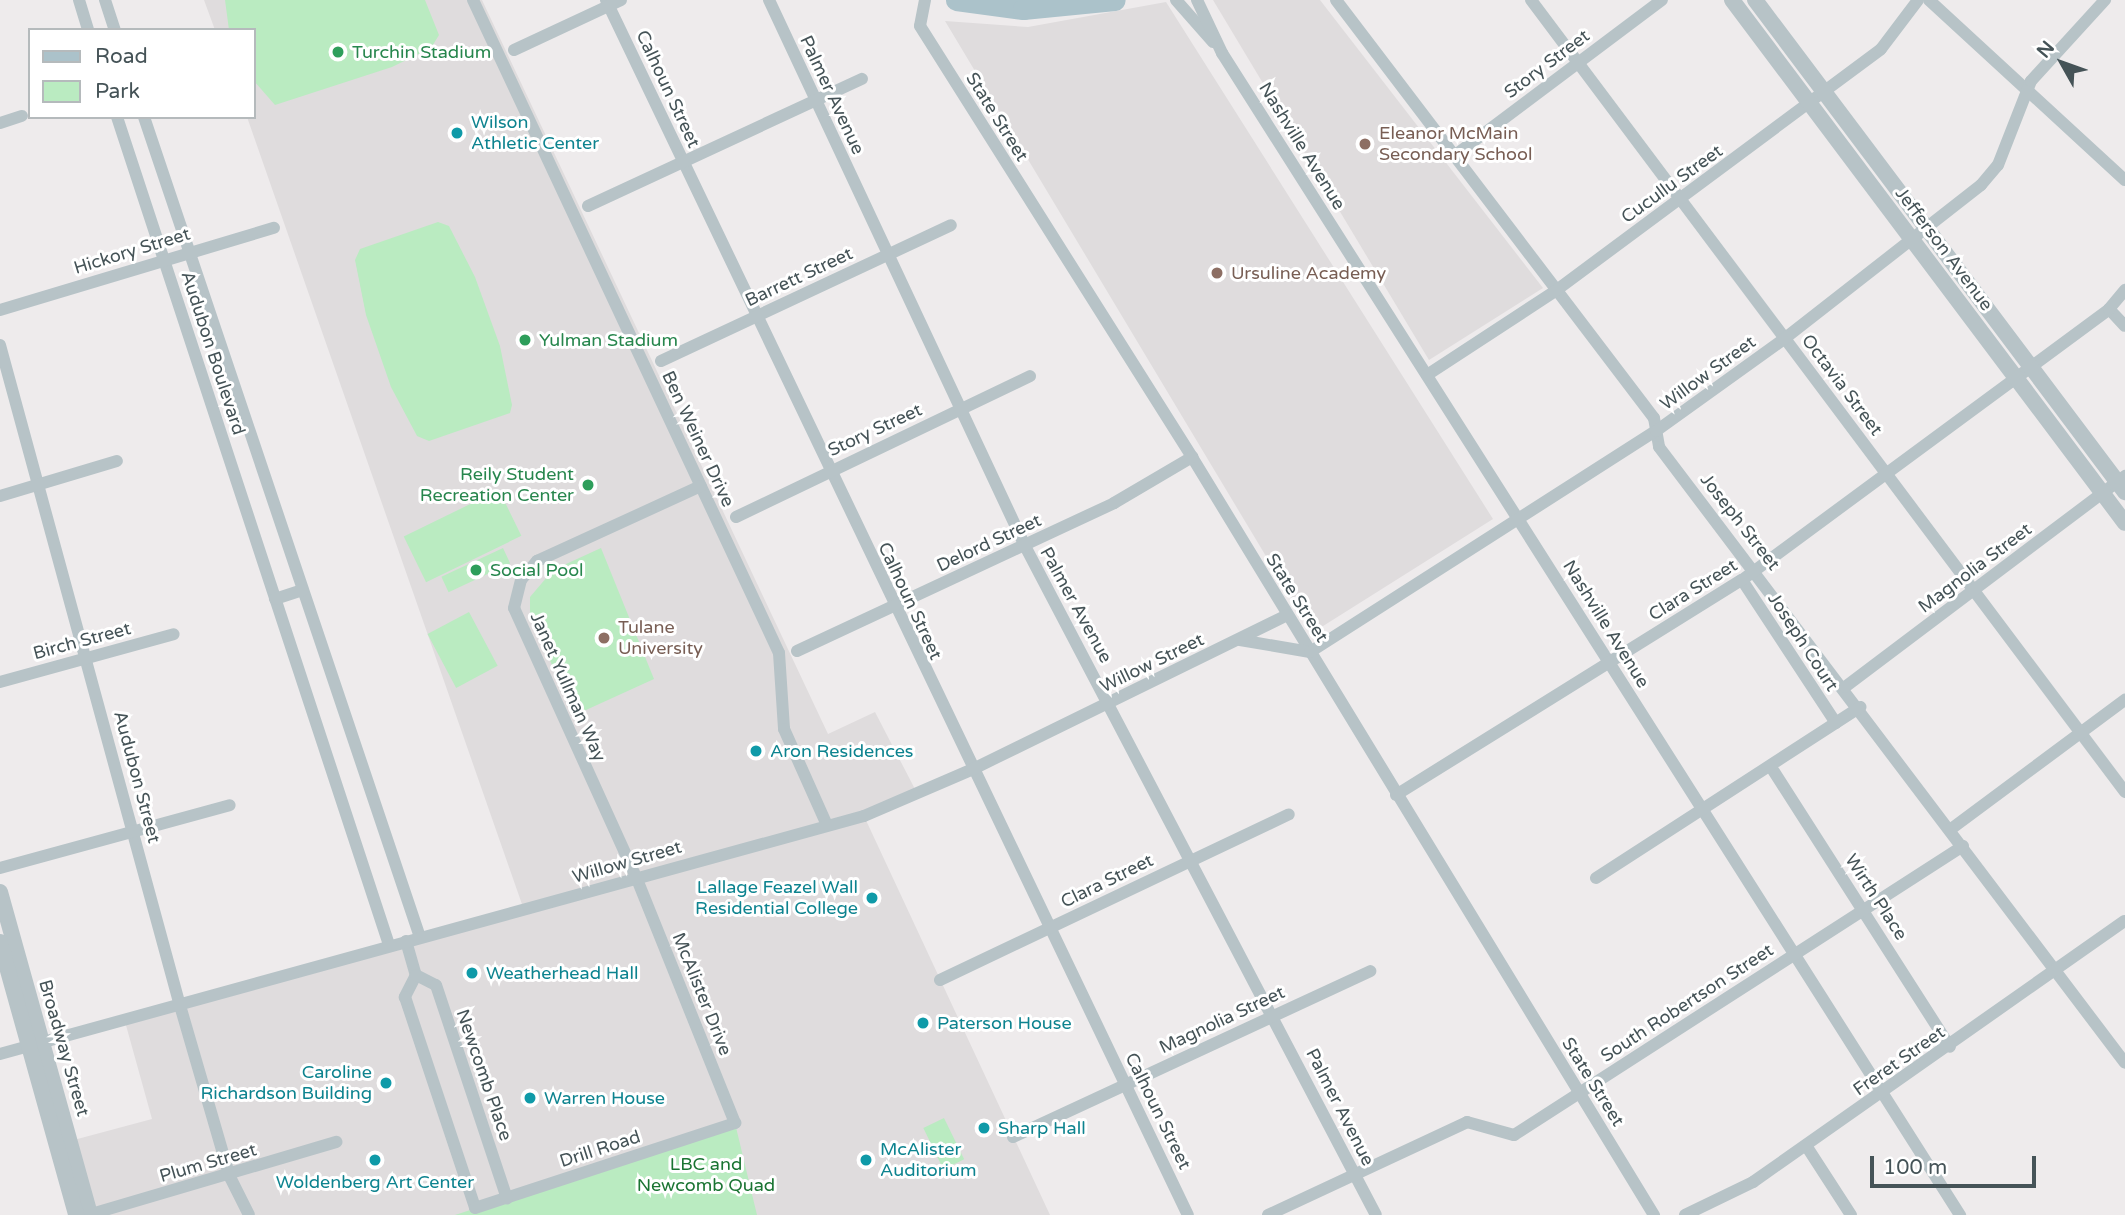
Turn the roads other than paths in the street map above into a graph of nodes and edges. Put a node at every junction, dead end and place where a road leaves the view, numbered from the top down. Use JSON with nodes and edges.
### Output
{"nodes":[{"id":1,"x":79,"y":0,"type":"edge"},
{"id":2,"x":105,"y":0,"type":"edge"},
{"id":3,"x":473,"y":0,"type":"edge"},
{"id":4,"x":769,"y":0,"type":"edge"},
{"id":5,"x":925,"y":0,"type":"edge"},
{"id":6,"x":956,"y":0,"type":"edge"},
{"id":7,"x":1115,"y":0,"type":"edge"},
{"id":8,"x":1176,"y":0,"type":"edge"},
{"id":9,"x":1197,"y":0,"type":"edge"},
{"id":10,"x":1336,"y":0,"type":"edge"},
{"id":11,"x":1531,"y":0,"type":"edge"},
{"id":12,"x":1662,"y":0,"type":"edge"},
{"id":13,"x":1732,"y":0,"type":"edge"},
{"id":14,"x":1755,"y":0,"type":"edge"},
{"id":15,"x":1918,"y":0,"type":"edge"},
{"id":16,"x":1930,"y":0,"type":"edge"},
{"id":17,"x":2105,"y":0,"type":"edge"},
{"id":18,"x":612,"y":2,"type":"edge"},
{"id":19,"x":88,"y":28,"type":"edge"},
{"id":20,"x":114,"y":28,"type":"edge"},
{"id":21,"x":514,"y":50,"type":"dead end"},
{"id":22,"x":1222,"y":53,"type":"junction"},
{"id":23,"x":1578,"y":63,"type":"junction"},
{"id":24,"x":862,"y":79,"type":"dead end"},
{"id":25,"x":2028,"y":91,"type":"junction"},
{"id":26,"x":1824,"y":92,"type":"junction"},
{"id":27,"x":815,"y":100,"type":"junction"},
{"id":28,"x":1810,"y":103,"type":"junction"},
{"id":29,"x":22,"y":117,"type":"dead end"},
{"id":30,"x":118,"y":119,"type":"edge"},
{"id":31,"x":145,"y":119,"type":"edge"},
{"id":32,"x":0,"y":123,"type":"edge"},
{"id":33,"x":1454,"y":156,"type":"junction"},
{"id":34,"x":682,"y":160,"type":"junction"},
{"id":35,"x":2125,"y":180,"type":"edge"},
{"id":36,"x":1681,"y":200,"type":"junction"},
{"id":37,"x":588,"y":206,"type":"dead end"},
{"id":38,"x":951,"y":225,"type":"dead end"},
{"id":39,"x":274,"y":228,"type":"dead end"},
{"id":40,"x":1928,"y":231,"type":"junction"},
{"id":41,"x":1915,"y":242,"type":"junction"},
{"id":42,"x":190,"y":252,"type":"junction"},
{"id":43,"x":887,"y":255,"type":"junction"},
{"id":44,"x":164,"y":259,"type":"junction"},
{"id":45,"x":2125,"y":290,"type":"edge"},
{"id":46,"x":1555,"y":292,"type":"junction"},
{"id":47,"x":2109,"y":309,"type":"junction"},
{"id":48,"x":0,"y":310,"type":"edge"},
{"id":49,"x":756,"y":316,"type":"junction"},
{"id":50,"x":2125,"y":326,"type":"edge"},
{"id":51,"x":1784,"y":339,"type":"junction"},
{"id":52,"x":0,"y":345,"type":"edge"},
{"id":53,"x":661,"y":361,"type":"dead end"},
{"id":54,"x":2023,"y":373,"type":"junction"},
{"id":55,"x":1427,"y":375,"type":"junction"},
{"id":56,"x":1030,"y":376,"type":"dead end"},
{"id":57,"x":960,"y":409,"type":"junction"},
{"id":58,"x":1656,"y":431,"type":"junction"},
{"id":59,"x":1192,"y":457,"type":"junction"},
{"id":60,"x":117,"y":461,"type":"dead end"},
{"id":61,"x":830,"y":471,"type":"junction"},
{"id":62,"x":1887,"y":474,"type":"junction"},
{"id":63,"x":2123,"y":483,"type":"edge"},
{"id":64,"x":40,"y":485,"type":"junction"},
{"id":65,"x":701,"y":486,"type":"junction"},
{"id":66,"x":2103,"y":493,"type":"junction"},
{"id":67,"x":0,"y":496,"type":"edge"},
{"id":68,"x":736,"y":517,"type":"dead end"},
{"id":69,"x":1519,"y":519,"type":"junction"},
{"id":70,"x":2125,"y":523,"type":"edge"},
{"id":71,"x":1025,"y":547,"type":"junction"},
{"id":72,"x":1755,"y":571,"type":"junction"},
{"id":73,"x":1742,"y":580,"type":"junction"},
{"id":74,"x":303,"y":590,"type":"junction"},
{"id":75,"x":1973,"y":590,"type":"junction"},
{"id":76,"x":275,"y":599,"type":"junction"},
{"id":77,"x":894,"y":607,"type":"junction"},
{"id":78,"x":1287,"y":615,"type":"junction"},
{"id":79,"x":174,"y":634,"type":"dead end"},
{"id":80,"x":1239,"y":640,"type":"junction"},
{"id":81,"x":797,"y":651,"type":"dead end"},
{"id":82,"x":1310,"y":652,"type":"junction"},
{"id":83,"x":87,"y":658,"type":"junction"},
{"id":84,"x":1609,"y":663,"type":"junction"},
{"id":85,"x":0,"y":682,"type":"edge"},
{"id":86,"x":1845,"y":687,"type":"junction"},
{"id":87,"x":2125,"y":700,"type":"edge"},
{"id":88,"x":1110,"y":704,"type":"junction"},
{"id":89,"x":1860,"y":706,"type":"junction"},
{"id":90,"x":1836,"y":723,"type":"junction"},
{"id":91,"x":2081,"y":733,"type":"junction"},
{"id":92,"x":1772,"y":767,"type":"junction"},
{"id":93,"x":971,"y":770,"type":"junction"},
{"id":94,"x":2125,"y":792,"type":"edge"},
{"id":95,"x":1396,"y":795,"type":"junction"},
{"id":96,"x":230,"y":805,"type":"dead end"},
{"id":97,"x":1703,"y":810,"type":"junction"},
{"id":98,"x":1289,"y":814,"type":"dead end"},
{"id":99,"x":827,"y":825,"type":"junction"},
{"id":100,"x":1951,"y":829,"type":"junction"},
{"id":101,"x":134,"y":830,"type":"junction"},
{"id":102,"x":1963,"y":846,"type":"junction"},
{"id":103,"x":1192,"y":860,"type":"junction"},
{"id":104,"x":0,"y":868,"type":"edge"},
{"id":105,"x":636,"y":877,"type":"junction"},
{"id":106,"x":1596,"y":878,"type":"dead end"},
{"id":107,"x":0,"y":892,"type":"edge"},
{"id":108,"x":1864,"y":911,"type":"junction"},
{"id":109,"x":2125,"y":921,"type":"edge"},
{"id":110,"x":1050,"y":928,"type":"junction"},
{"id":111,"x":420,"y":937,"type":"junction"},
{"id":112,"x":406,"y":941,"type":"junction"},
{"id":113,"x":0,"y":942,"type":"edge"},
{"id":114,"x":389,"y":945,"type":"junction"},
{"id":115,"x":1795,"y":955,"type":"junction"},
{"id":116,"x":1370,"y":971,"type":"dead end"},
{"id":117,"x":2057,"y":973,"type":"junction"},
{"id":118,"x":416,"y":975,"type":"junction"},
{"id":119,"x":940,"y":980,"type":"dead end"},
{"id":120,"x":179,"y":1002,"type":"junction"},
{"id":121,"x":1273,"y":1016,"type":"junction"},
{"id":122,"x":36,"y":1044,"type":"junction"},
{"id":123,"x":1950,"y":1047,"type":"junction"},
{"id":124,"x":0,"y":1054,"type":"edge"},
{"id":125,"x":2125,"y":1063,"type":"edge"},
{"id":126,"x":1125,"y":1083,"type":"junction"},
{"id":127,"x":1579,"y":1093,"type":"junction"},
{"id":128,"x":1883,"y":1094,"type":"junction"},
{"id":129,"x":735,"y":1123,"type":"joint"},
{"id":130,"x":1013,"y":1137,"type":"dead end"},
{"id":131,"x":336,"y":1142,"type":"dead end"},
{"id":132,"x":1807,"y":1147,"type":"junction"},
{"id":133,"x":1354,"y":1174,"type":"junction"},
{"id":134,"x":230,"y":1177,"type":"junction"},
{"id":135,"x":507,"y":1198,"type":"junction"},
{"id":136,"x":76,"y":1215,"type":"edge"},
{"id":137,"x":89,"y":1215,"type":"edge"},
{"id":138,"x":249,"y":1215,"type":"edge"},
{"id":139,"x":1188,"y":1215,"type":"edge"},
{"id":140,"x":1268,"y":1215,"type":"edge"},
{"id":141,"x":1376,"y":1215,"type":"edge"},
{"id":142,"x":1654,"y":1215,"type":"edge"},
{"id":143,"x":1685,"y":1215,"type":"edge"},
{"id":144,"x":1851,"y":1215,"type":"edge"},
{"id":145,"x":1960,"y":1215,"type":"edge"}],
"edges":[{"from":1,"to":19,"type":"street"},
{"from":2,"to":20,"type":"street"},
{"from":3,"to":65,"type":"street","name":"Ben Weiner Drive"},
{"from":4,"to":27,"type":"street","name":"Palmer Avenue"},
{"from":5,"to":59,"type":"street","name":"State Street"},
{"from":6,"to":7,"type":"main road"},
{"from":8,"to":22,"type":"street","name":"Nashville Avenue"},
{"from":9,"to":22,"type":"street","name":"Nashville Avenue"},
{"from":10,"to":33,"type":"street","name":"Joseph Street"},
{"from":11,"to":23,"type":"street","name":"Octavia Street"},
{"from":12,"to":23,"type":"street","name":"Story Street"},
{"from":13,"to":28,"type":"street","name":"Jefferson Avenue"},
{"from":14,"to":26,"type":"street","name":"Jefferson Avenue"},
{"from":15,"to":26,"type":"street","name":"Cucullu Street"},
{"from":16,"to":25,"type":"street"},
{"from":17,"to":25,"type":"street","name":"Willow Street"},
{"from":18,"to":21,"type":"street"},
{"from":18,"to":34,"type":"street","name":"Calhoun Street"},
{"from":22,"to":55,"type":"street","name":"Nashville Avenue"},
{"from":23,"to":33,"type":"street","name":"Story Street"},
{"from":23,"to":36,"type":"street","name":"Octavia Street"},
{"from":24,"to":27,"type":"street"},
{"from":25,"to":35,"type":"street"},
{"from":25,"to":40,"type":"street","name":"Willow Street"},
{"from":26,"to":28,"type":"street","name":"Cucullu Street"},
{"from":26,"to":40,"type":"street","name":"Jefferson Avenue"},
{"from":27,"to":34,"type":"street"},
{"from":27,"to":43,"type":"street","name":"Palmer Avenue"},
{"from":28,"to":36,"type":"street","name":"Cucullu Street"},
{"from":28,"to":41,"type":"street","name":"Jefferson Avenue"},
{"from":29,"to":32,"type":"street"},
{"from":30,"to":44,"type":"street","name":"Audubon Boulevard"},
{"from":31,"to":42,"type":"street","name":"Audubon Boulevard"},
{"from":33,"to":46,"type":"street","name":"Joseph Street"},
{"from":34,"to":37,"type":"street"},
{"from":34,"to":49,"type":"street","name":"Calhoun Street"},
{"from":36,"to":46,"type":"street","name":"Cucullu Street"},
{"from":36,"to":51,"type":"street","name":"Octavia Street"},
{"from":38,"to":43,"type":"street","name":"Barrett Street"},
{"from":39,"to":42,"type":"street","name":"Hickory Street"},
{"from":40,"to":41,"type":"street","name":"Willow Street"},
{"from":40,"to":54,"type":"street","name":"Jefferson Avenue"},
{"from":41,"to":51,"type":"street","name":"Willow Street"},
{"from":41,"to":54,"type":"street","name":"Jefferson Avenue"},
{"from":42,"to":44,"type":"street","name":"Hickory Street"},
{"from":42,"to":74,"type":"street","name":"Audubon Boulevard"},
{"from":43,"to":49,"type":"street","name":"Barrett Street"},
{"from":43,"to":57,"type":"street","name":"Palmer Avenue"},
{"from":44,"to":48,"type":"street","name":"Hickory Street"},
{"from":44,"to":76,"type":"street","name":"Audubon Boulevard"},
{"from":45,"to":47,"type":"street","name":"Clara Street"},
{"from":46,"to":55,"type":"street","name":"Cucullu Street"},
{"from":46,"to":58,"type":"street","name":"Joseph Street"},
{"from":47,"to":50,"type":"street"},
{"from":47,"to":54,"type":"street","name":"Clara Street"},
{"from":49,"to":53,"type":"street","name":"Barrett Street"},
{"from":49,"to":61,"type":"street","name":"Calhoun Street"},
{"from":51,"to":58,"type":"street","name":"Willow Street"},
{"from":51,"to":62,"type":"street","name":"Octavia Street"},
{"from":52,"to":64,"type":"street","name":"Audubon Street"},
{"from":54,"to":62,"type":"street","name":"Clara Street"},
{"from":54,"to":63,"type":"street","name":"Jefferson Avenue"},
{"from":54,"to":66,"type":"street","name":"Jefferson Avenue"},
{"from":55,"to":69,"type":"street","name":"Nashville Avenue"},
{"from":56,"to":57,"type":"street","name":"Story Street"},
{"from":57,"to":61,"type":"street","name":"Story Street"},
{"from":57,"to":71,"type":"street","name":"Palmer Avenue"},
{"from":58,"to":69,"type":"street","name":"Willow Street"},
{"from":58,"to":72,"type":"street","name":"Joseph Street"},
{"from":59,"to":71,"type":"street","name":"Delord Street"},
{"from":59,"to":78,"type":"street","name":"State Street"},
{"from":60,"to":64,"type":"street"},
{"from":61,"to":68,"type":"street","name":"Story Street"},
{"from":61,"to":77,"type":"street","name":"Calhoun Street"},
{"from":62,"to":72,"type":"street","name":"Clara Street"},
{"from":62,"to":75,"type":"street","name":"Octavia Street"},
{"from":63,"to":66,"type":"street","name":"Magnolia Street"},
{"from":64,"to":67,"type":"street"},
{"from":64,"to":83,"type":"street","name":"Audubon Street"},
{"from":65,"to":99,"type":"street","name":"Ben Weiner Drive"},
{"from":65,"to":105,"type":"street","name":"Janet Yullman Way"},
{"from":66,"to":70,"type":"street","name":"Jefferson Avenue"},
{"from":66,"to":75,"type":"street","name":"Magnolia Street"},
{"from":69,"to":82,"type":"street","name":"Willow Street"},
{"from":69,"to":84,"type":"street","name":"Nashville Avenue"},
{"from":71,"to":77,"type":"street","name":"Delord Street"},
{"from":71,"to":88,"type":"street","name":"Palmer Avenue"},
{"from":72,"to":73,"type":"street","name":"Clara Street"},
{"from":72,"to":86,"type":"street","name":"Joseph Street"},
{"from":73,"to":84,"type":"street","name":"Clara Street"},
{"from":73,"to":90,"type":"street","name":"Joseph Court"},
{"from":74,"to":76,"type":"street"},
{"from":74,"to":111,"type":"street","name":"Audubon Boulevard"},
{"from":75,"to":86,"type":"street","name":"Magnolia Street"},
{"from":75,"to":91,"type":"street","name":"Octavia Street"},
{"from":76,"to":114,"type":"street","name":"Audubon Boulevard"},
{"from":77,"to":81,"type":"street","name":"Delord Street"},
{"from":77,"to":93,"type":"street","name":"Calhoun Street"},
{"from":78,"to":80,"type":"street","name":"Willow Street"},
{"from":78,"to":82,"type":"street","name":"State Street"},
{"from":79,"to":83,"type":"street","name":"Birch Street"},
{"from":80,"to":82,"type":"street"},
{"from":80,"to":88,"type":"street","name":"Willow Street"},
{"from":82,"to":95,"type":"street","name":"State Street"},
{"from":83,"to":85,"type":"street","name":"Birch Street"},
{"from":83,"to":101,"type":"street","name":"Audubon Street"},
{"from":84,"to":95,"type":"street","name":"Clara Street"},
{"from":84,"to":97,"type":"street","name":"Nashville Avenue"},
{"from":86,"to":89,"type":"street","name":"Joseph Street"},
{"from":87,"to":91,"type":"street"},
{"from":88,"to":93,"type":"street","name":"Willow Street"},
{"from":88,"to":103,"type":"street","name":"Palmer Avenue"},
{"from":89,"to":90,"type":"street"},
{"from":89,"to":100,"type":"street","name":"Joseph Street"},
{"from":90,"to":92,"type":"street"},
{"from":91,"to":94,"type":"street","name":"Octavia Street"},
{"from":91,"to":100,"type":"street"},
{"from":92,"to":97,"type":"street"},
{"from":92,"to":108,"type":"street","name":"Wirth Place"},
{"from":93,"to":99,"type":"street","name":"Willow Street"},
{"from":93,"to":110,"type":"street","name":"Calhoun Street"},
{"from":95,"to":127,"type":"street","name":"State Street"},
{"from":96,"to":101,"type":"street"},
{"from":97,"to":106,"type":"street"},
{"from":97,"to":115,"type":"street","name":"Nashville Avenue"},
{"from":98,"to":103,"type":"street","name":"Clara Street"},
{"from":99,"to":105,"type":"street","name":"Willow Street"},
{"from":100,"to":102,"type":"street","name":"Joseph Street"},
{"from":101,"to":104,"type":"street"},
{"from":101,"to":120,"type":"street","name":"Audubon Street"},
{"from":102,"to":108,"type":"street","name":"South Robertson Street"},
{"from":102,"to":117,"type":"street","name":"Joseph Street"},
{"from":103,"to":110,"type":"street","name":"Clara Street"},
{"from":103,"to":121,"type":"street","name":"Palmer Avenue"},
{"from":105,"to":111,"type":"street","name":"Willow Street"},
{"from":105,"to":129,"type":"street","name":"McAlister Drive"},
{"from":107,"to":122,"type":"street","name":"Broadway Street"},
{"from":108,"to":115,"type":"street","name":"South Robertson Street"},
{"from":108,"to":123,"type":"street","name":"Wirth Place"},
{"from":109,"to":117,"type":"street","name":"Freret Street"},
{"from":110,"to":119,"type":"street","name":"Clara Street"},
{"from":110,"to":126,"type":"street","name":"Calhoun Street"},
{"from":111,"to":112,"type":"street","name":"Willow Street"},
{"from":112,"to":114,"type":"street","name":"Willow Street"},
{"from":112,"to":118,"type":"street"},
{"from":113,"to":122,"type":"street","name":"Broadway Street"},
{"from":114,"to":120,"type":"street","name":"Willow Street"},
{"from":115,"to":127,"type":"street","name":"South Robertson Street"},
{"from":115,"to":128,"type":"street","name":"Nashville Avenue"},
{"from":116,"to":121,"type":"street","name":"Magnolia Street"},
{"from":117,"to":123,"type":"street","name":"Freret Street"},
{"from":117,"to":125,"type":"street","name":"Joseph Street"},
{"from":118,"to":135,"type":"street","name":"Newcomb Place"},
{"from":118,"to":135,"type":"street","name":"Drill Road"},
{"from":120,"to":122,"type":"street","name":"Willow Street"},
{"from":120,"to":134,"type":"street","name":"Audubon Street"},
{"from":121,"to":126,"type":"street","name":"Magnolia Street"},
{"from":121,"to":133,"type":"street","name":"Palmer Avenue"},
{"from":122,"to":124,"type":"street","name":"Willow Street"},
{"from":122,"to":136,"type":"street","name":"Broadway Street"},
{"from":122,"to":137,"type":"street","name":"Broadway Street"},
{"from":123,"to":128,"type":"street","name":"Freret Street"},
{"from":126,"to":130,"type":"street","name":"Magnolia Street"},
{"from":126,"to":139,"type":"street","name":"Calhoun Street"},
{"from":127,"to":133,"type":"street","name":"South Robertson Street"},
{"from":127,"to":142,"type":"street","name":"State Street"},
{"from":128,"to":132,"type":"street","name":"Freret Street"},
{"from":128,"to":145,"type":"street","name":"Nashville Avenue"},
{"from":129,"to":135,"type":"street","name":"Drill Road"},
{"from":131,"to":134,"type":"street","name":"Plum Street"},
{"from":132,"to":143,"type":"street","name":"Freret Street"},
{"from":132,"to":144,"type":"street"},
{"from":133,"to":140,"type":"street","name":"South Robertson Street"},
{"from":133,"to":141,"type":"street","name":"Palmer Avenue"},
{"from":134,"to":137,"type":"street","name":"Plum Street"},
{"from":134,"to":138,"type":"street","name":"Audubon Street"}]}
